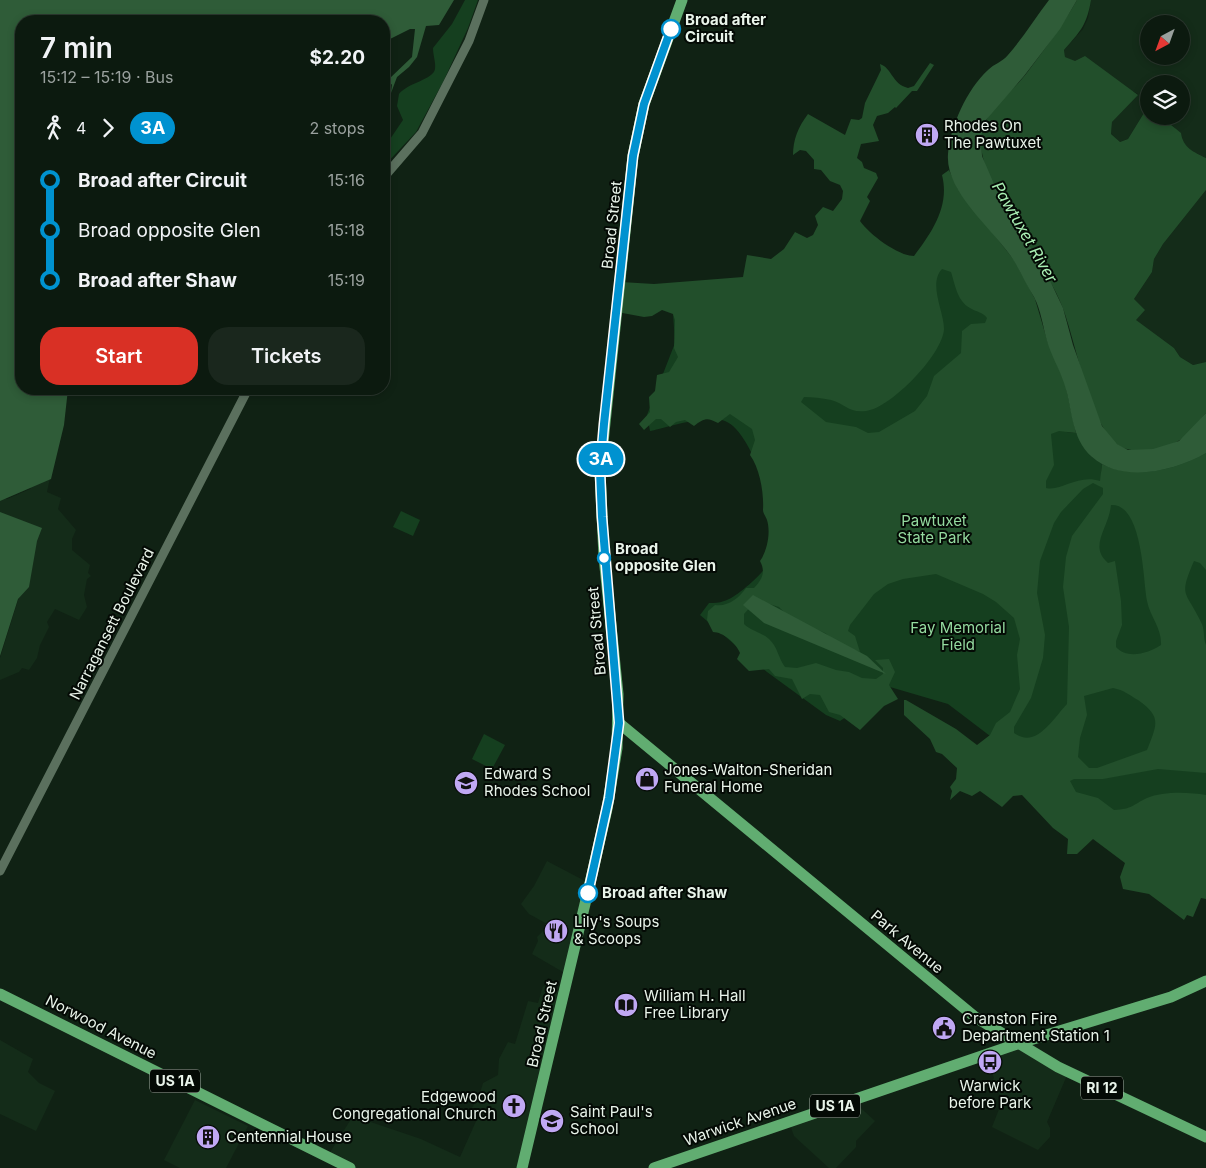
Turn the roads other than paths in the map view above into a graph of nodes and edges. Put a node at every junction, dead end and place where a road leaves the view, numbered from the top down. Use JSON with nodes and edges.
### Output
{"nodes":[{"id":1,"x":484,"y":0,"type":"edge"},
{"id":2,"x":682,"y":0,"type":"edge"},
{"id":3,"x":390,"y":170,"type":"edge"},
{"id":4,"x":245,"y":395,"type":"edge"},
{"id":5,"x":619,"y":723,"type":"junction"},
{"id":6,"x":0,"y":871,"type":"edge"},
{"id":7,"x":1206,"y":981,"type":"edge"},
{"id":8,"x":0,"y":994,"type":"edge"},
{"id":9,"x":988,"y":1026,"type":"junction"},
{"id":10,"x":1017,"y":1044,"type":"junction"},
{"id":11,"x":990,"y":1053,"type":"junction"},
{"id":12,"x":1206,"y":1137,"type":"edge"},
{"id":13,"x":350,"y":1168,"type":"edge"},
{"id":14,"x":522,"y":1168,"type":"edge"},
{"id":15,"x":654,"y":1168,"type":"edge"}],
"edges":[{"from":1,"to":3,"type":"street"},
{"from":2,"to":5,"type":"main road","name":"Broad Street"},
{"from":4,"to":6,"type":"street","name":"Narragansett Boulevard"},
{"from":5,"to":9,"type":"main road","name":"Park Avenue","number":"RI 12"},
{"from":5,"to":14,"type":"main road","name":"Broad Street"},
{"from":7,"to":10,"type":"main road","name":"Warwick Avenue","number":"US 1A"},
{"from":8,"to":13,"type":"main road","name":"Norwood Avenue","number":"US 1A"},
{"from":9,"to":10,"type":"main road","name":"Park Avenue","number":"RI 12"},
{"from":9,"to":11,"type":"main road"},
{"from":10,"to":11,"type":"main road","name":"Warwick Avenue","number":"US 1A"},
{"from":10,"to":12,"type":"main road","name":"Park Avenue","number":"RI 12"},
{"from":11,"to":15,"type":"main road","name":"Warwick Avenue","number":"US 1A"}]}
